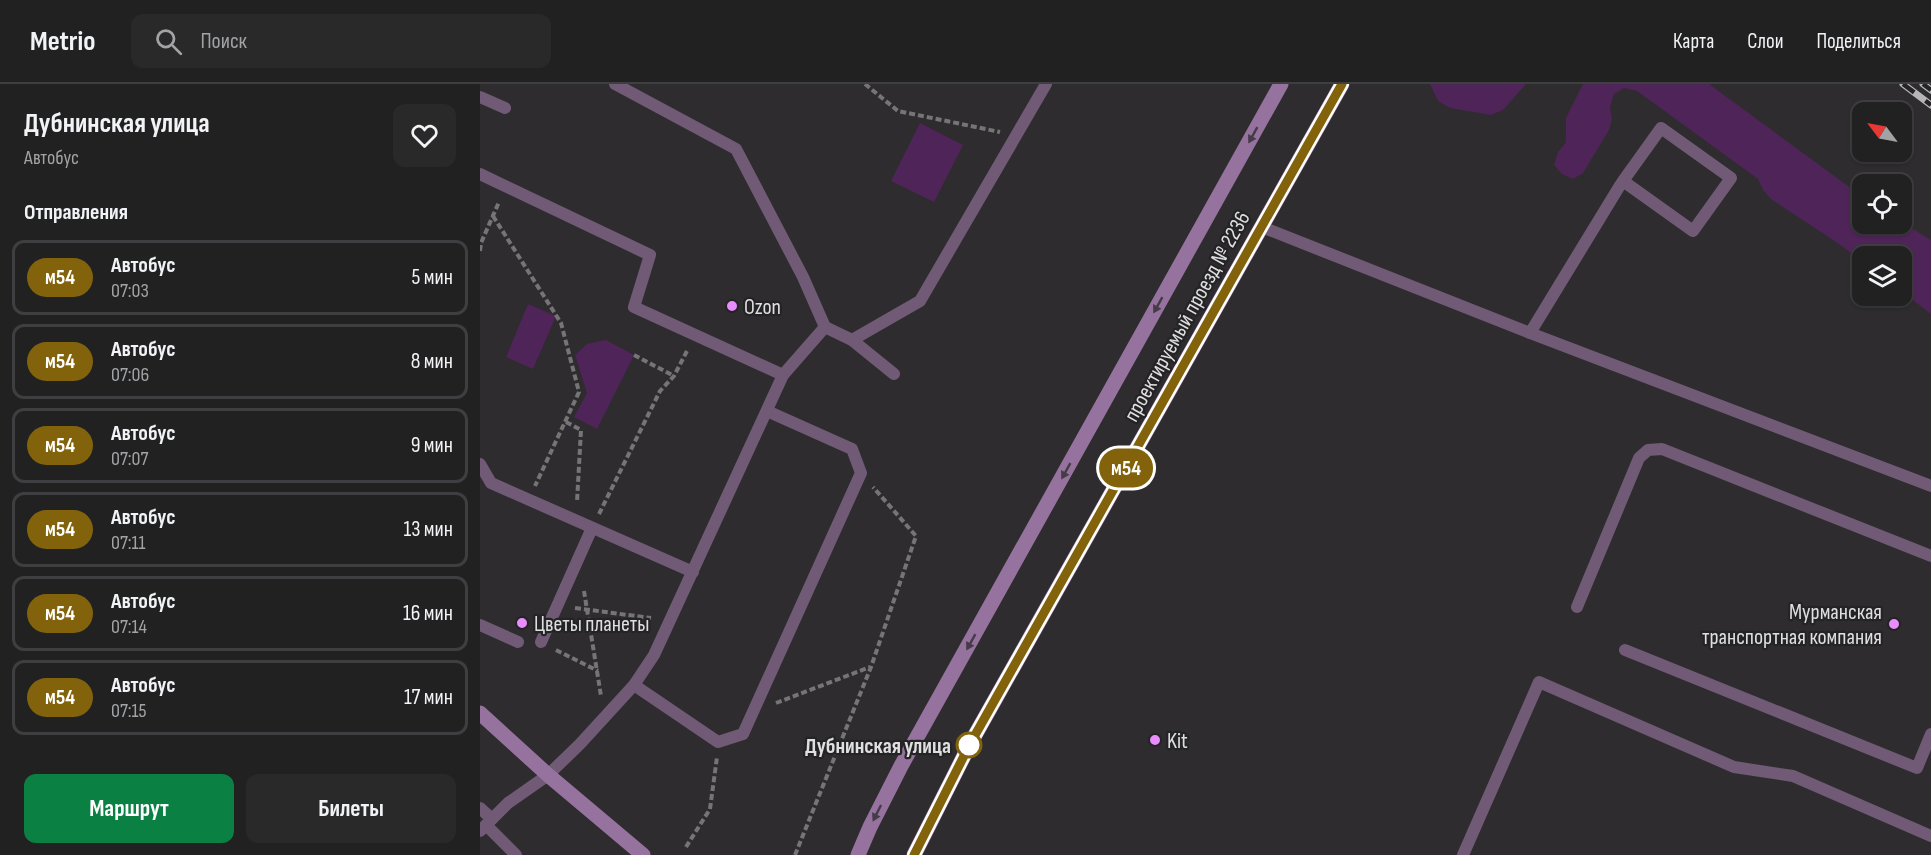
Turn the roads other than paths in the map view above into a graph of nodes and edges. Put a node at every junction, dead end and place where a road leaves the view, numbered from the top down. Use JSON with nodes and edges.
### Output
{"nodes":[{"id":1,"x":615,"y":84,"type":"edge"},
{"id":2,"x":1046,"y":84,"type":"edge"},
{"id":3,"x":1281,"y":84,"type":"edge"},
{"id":4,"x":1342,"y":84,"type":"edge"},
{"id":5,"x":480,"y":97,"type":"edge"},
{"id":6,"x":505,"y":108,"type":"dead end"},
{"id":7,"x":480,"y":174,"type":"edge"},
{"id":8,"x":1623,"y":181,"type":"junction"},
{"id":9,"x":1262,"y":226,"type":"junction"},
{"id":10,"x":825,"y":327,"type":"junction"},
{"id":11,"x":1530,"y":333,"type":"junction"},
{"id":12,"x":852,"y":340,"type":"junction"},
{"id":13,"x":894,"y":374,"type":"dead end"},
{"id":14,"x":783,"y":375,"type":"junction"},
{"id":15,"x":767,"y":411,"type":"junction"},
{"id":16,"x":480,"y":464,"type":"edge"},
{"id":17,"x":1931,"y":486,"type":"edge"},
{"id":18,"x":592,"y":528,"type":"junction"},
{"id":19,"x":1931,"y":556,"type":"edge"},
{"id":20,"x":693,"y":572,"type":"junction"},
{"id":21,"x":1577,"y":607,"type":"dead end"},
{"id":22,"x":480,"y":625,"type":"edge"},
{"id":23,"x":518,"y":642,"type":"dead end"},
{"id":24,"x":541,"y":642,"type":"road end"},
{"id":25,"x":1625,"y":650,"type":"dead end"},
{"id":26,"x":634,"y":685,"type":"junction"},
{"id":27,"x":480,"y":713,"type":"edge"},
{"id":28,"x":1931,"y":734,"type":"edge"},
{"id":29,"x":548,"y":775,"type":"junction"},
{"id":30,"x":480,"y":808,"type":"edge"},
{"id":31,"x":486,"y":825,"type":"edge"},
{"id":32,"x":1931,"y":836,"type":"edge"},
{"id":33,"x":516,"y":855,"type":"edge"},
{"id":34,"x":627,"y":855,"type":"edge"},
{"id":35,"x":643,"y":855,"type":"edge"},
{"id":36,"x":858,"y":855,"type":"edge"},
{"id":37,"x":914,"y":855,"type":"edge"},
{"id":38,"x":1463,"y":855,"type":"edge"}],
"edges":[{"from":1,"to":10,"type":"lane"},
{"from":2,"to":12,"type":"lane"},
{"from":3,"to":36,"type":"main road","name":"проектируемый проезд № 2236","one_way":true},
{"from":4,"to":9,"type":"main road","name":"проектируемый проезд № 2236"},
{"from":5,"to":6,"type":"lane"},
{"from":7,"to":14,"type":"lane"},
{"from":8,"to":8,"type":"lane"},
{"from":8,"to":11,"type":"lane"},
{"from":9,"to":11,"type":"lane"},
{"from":9,"to":37,"type":"main road","name":"проектируемый проезд № 2236"},
{"from":10,"to":12,"type":"lane"},
{"from":10,"to":14,"type":"lane"},
{"from":11,"to":17,"type":"lane"},
{"from":12,"to":13,"type":"lane"},
{"from":14,"to":15,"type":"lane"},
{"from":15,"to":20,"type":"lane"},
{"from":15,"to":26,"type":"lane"},
{"from":16,"to":18,"type":"lane"},
{"from":18,"to":20,"type":"lane"},
{"from":18,"to":24,"type":"lane"},
{"from":19,"to":21,"type":"lane"},
{"from":20,"to":26,"type":"lane"},
{"from":22,"to":23,"type":"lane"},
{"from":25,"to":28,"type":"lane"},
{"from":26,"to":29,"type":"lane"},
{"from":27,"to":29,"type":"main road"},
{"from":29,"to":31,"type":"lane"},
{"from":29,"to":34,"type":"main road"},
{"from":29,"to":35,"type":"main road"},
{"from":30,"to":31,"type":"lane"},
{"from":31,"to":33,"type":"lane"},
{"from":32,"to":38,"type":"lane"}]}
